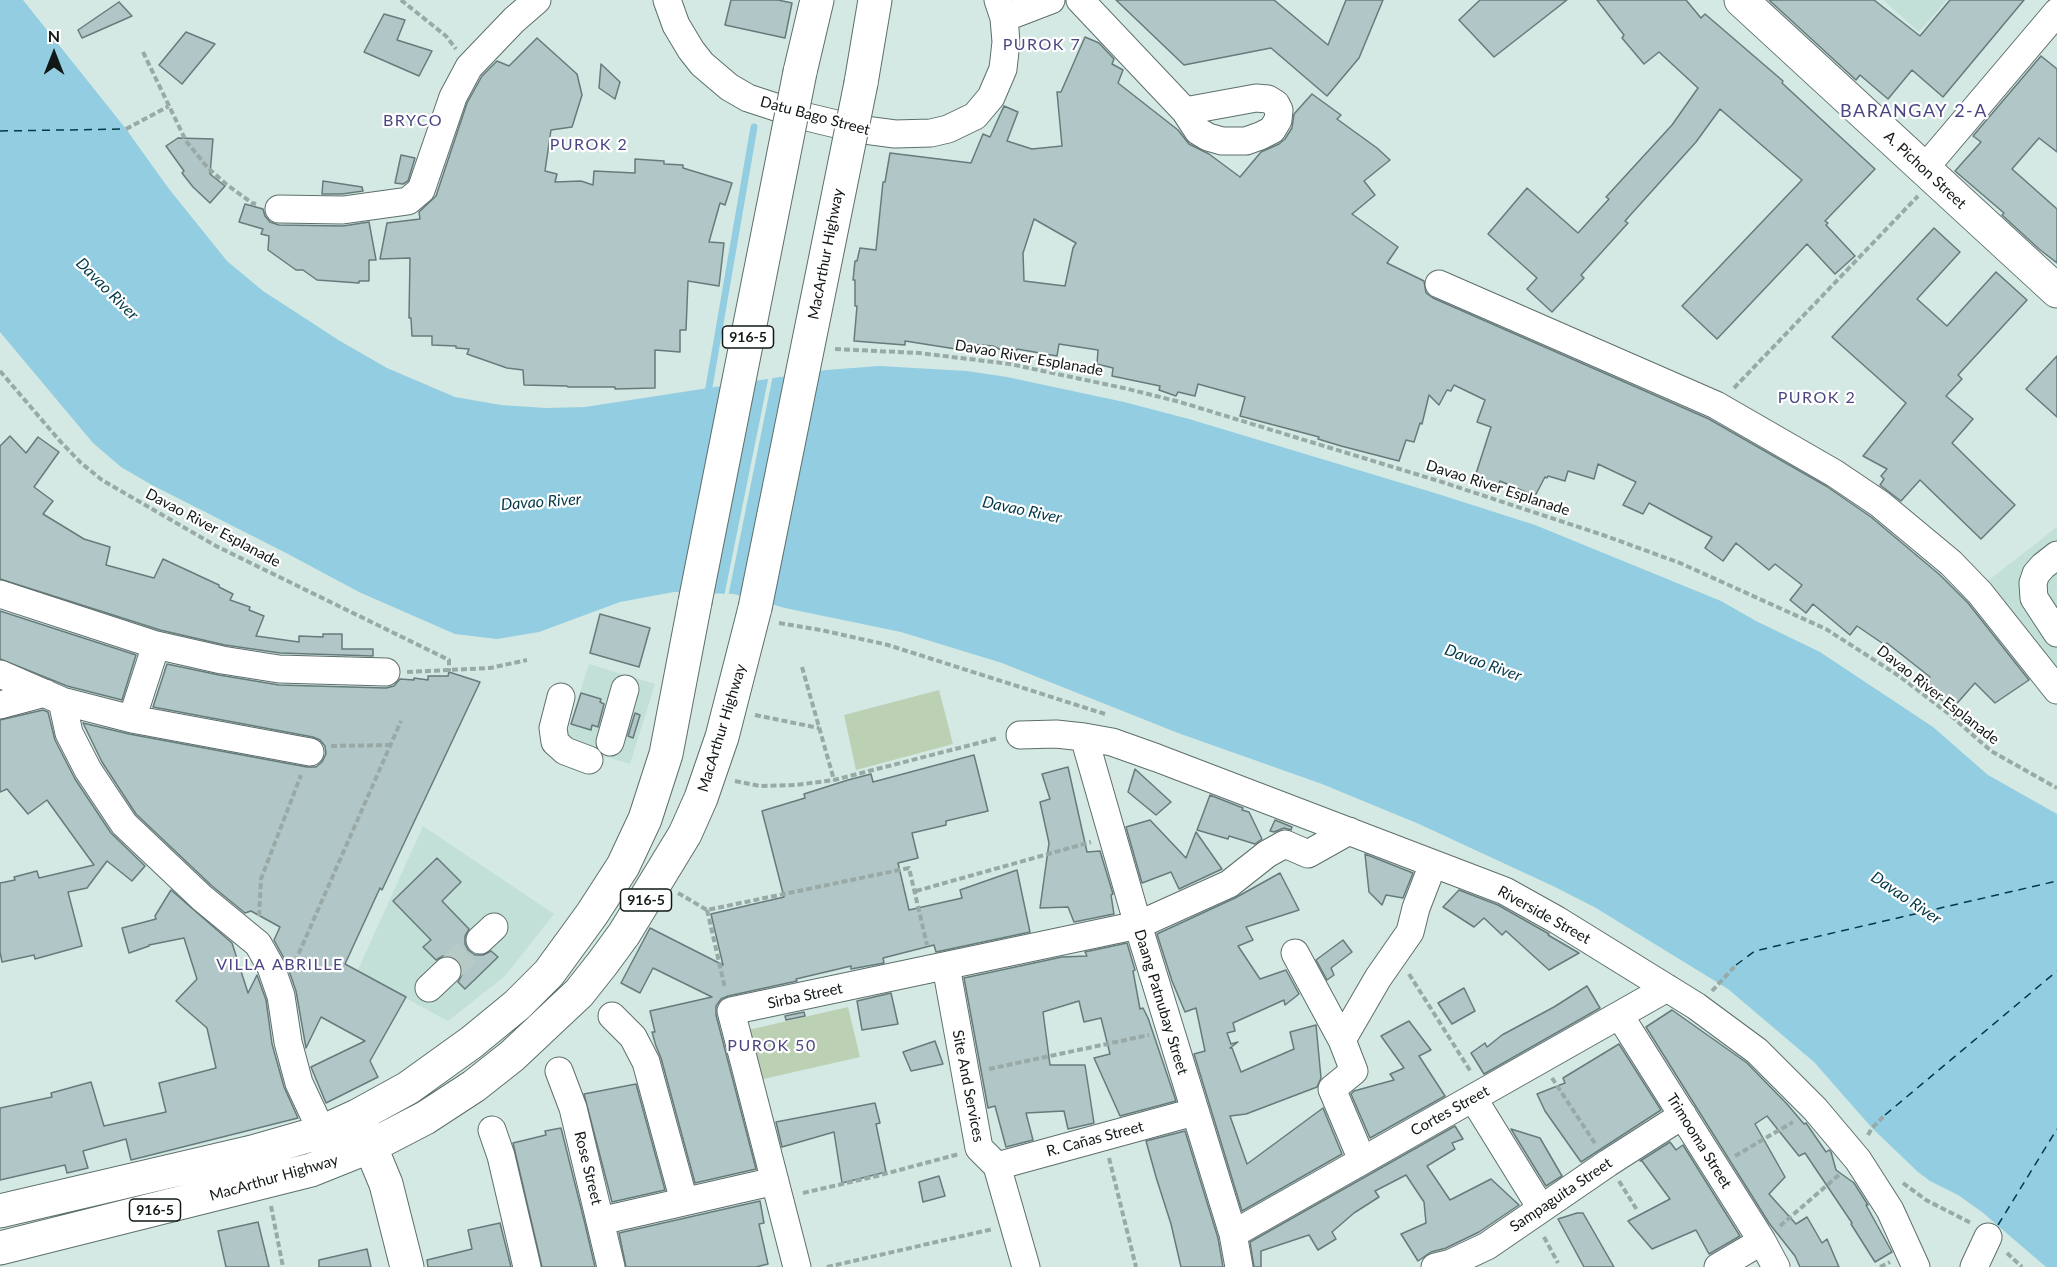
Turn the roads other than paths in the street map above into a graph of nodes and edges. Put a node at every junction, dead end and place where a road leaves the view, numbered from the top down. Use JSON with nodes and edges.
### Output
{"nodes":[{"id":1,"x":537,"y":0,"type":"edge"},
{"id":2,"x":667,"y":0,"type":"edge"},
{"id":3,"x":817,"y":0,"type":"edge"},
{"id":4,"x":875,"y":0,"type":"edge"},
{"id":5,"x":1051,"y":0,"type":"edge"},
{"id":6,"x":1080,"y":0,"type":"edge"},
{"id":7,"x":1741,"y":0,"type":"edge"},
{"id":8,"x":1001,"y":9,"type":"edge"},
{"id":9,"x":2057,"y":12,"type":"edge"},
{"id":10,"x":1185,"y":111,"type":"dead end"},
{"id":11,"x":1929,"y":174,"type":"junction"},
{"id":12,"x":279,"y":209,"type":"road end"},
{"id":13,"x":1439,"y":284,"type":"dead end"},
{"id":14,"x":2057,"y":291,"type":"edge"},
{"id":15,"x":2057,"y":555,"type":"edge"},
{"id":16,"x":0,"y":594,"type":"edge"},
{"id":17,"x":2057,"y":633,"type":"edge"},
{"id":18,"x":156,"y":645,"type":"junction"},
{"id":19,"x":386,"y":672,"type":"road end"},
{"id":20,"x":0,"y":674,"type":"edge"},
{"id":21,"x":625,"y":689,"type":"dead end"},
{"id":22,"x":2057,"y":690,"type":"edge"},
{"id":23,"x":53,"y":697,"type":"junction"},
{"id":24,"x":561,"y":697,"type":"dead end"},
{"id":25,"x":0,"y":705,"type":"edge"},
{"id":26,"x":132,"y":720,"type":"junction"},
{"id":27,"x":1020,"y":735,"type":"dead end"},
{"id":28,"x":1084,"y":737,"type":"junction"},
{"id":29,"x":610,"y":742,"type":"dead end"},
{"id":30,"x":310,"y":752,"type":"road end"},
{"id":31,"x":589,"y":760,"type":"dead end"},
{"id":32,"x":1350,"y":831,"type":"junction"},
{"id":33,"x":1433,"y":864,"type":"junction"},
{"id":34,"x":1138,"y":925,"type":"junction"},
{"id":35,"x":1295,"y":952,"type":"dead end"},
{"id":36,"x":939,"y":968,"type":"junction"},
{"id":37,"x":1667,"y":988,"type":"junction"},
{"id":38,"x":612,"y":1016,"type":"dead end"},
{"id":39,"x":1620,"y":1016,"type":"junction"},
{"id":40,"x":1342,"y":1040,"type":"junction"},
{"id":41,"x":560,"y":1071,"type":"dead end"},
{"id":42,"x":1478,"y":1095,"type":"junction"},
{"id":43,"x":1194,"y":1112,"type":"junction"},
{"id":44,"x":1683,"y":1115,"type":"junction"},
{"id":45,"x":357,"y":1116,"type":"junction"},
{"id":46,"x":492,"y":1130,"type":"dead end"},
{"id":47,"x":321,"y":1132,"type":"junction"},
{"id":48,"x":371,"y":1146,"type":"junction"},
{"id":49,"x":988,"y":1157,"type":"junction"},
{"id":50,"x":1362,"y":1160,"type":"junction"},
{"id":51,"x":777,"y":1190,"type":"junction"},
{"id":52,"x":684,"y":1201,"type":"junction"},
{"id":53,"x":0,"y":1211,"type":"edge"},
{"id":54,"x":1536,"y":1212,"type":"junction"},
{"id":55,"x":600,"y":1221,"type":"junction"},
{"id":56,"x":1233,"y":1234,"type":"junction"},
{"id":57,"x":1988,"y":1237,"type":"dead end"},
{"id":58,"x":1762,"y":1241,"type":"junction"},
{"id":59,"x":0,"y":1248,"type":"edge"},
{"id":60,"x":1492,"y":1257,"type":"edge"},
{"id":61,"x":407,"y":1267,"type":"edge"},
{"id":62,"x":527,"y":1267,"type":"edge"},
{"id":63,"x":611,"y":1267,"type":"edge"},
{"id":64,"x":797,"y":1267,"type":"edge"},
{"id":65,"x":1026,"y":1267,"type":"edge"},
{"id":66,"x":1239,"y":1267,"type":"edge"},
{"id":67,"x":1435,"y":1267,"type":"edge"},
{"id":68,"x":1718,"y":1267,"type":"edge"},
{"id":69,"x":1776,"y":1267,"type":"edge"},
{"id":70,"x":1916,"y":1267,"type":"edge"},
{"id":71,"x":1974,"y":1267,"type":"edge"}],
"edges":[{"from":1,"to":12,"type":"street"},
{"from":2,"to":8,"type":"street","name":"Datu Bago Street"},
{"from":3,"to":45,"type":"main road","name":"MacArthur Highway","number":"916-5","bridge":true},
{"from":4,"to":48,"type":"main road","name":"MacArthur Highway","number":"916-5","bridge":true},
{"from":5,"to":8,"type":"street"},
{"from":6,"to":10,"type":"street"},
{"from":7,"to":11,"type":"main road","name":"A. Pichon Street"},
{"from":9,"to":11,"type":"street"},
{"from":11,"to":14,"type":"main road","name":"A. Pichon Street"},
{"from":13,"to":22,"type":"street"},
{"from":15,"to":17,"type":"street"},
{"from":16,"to":18,"type":"street"},
{"from":18,"to":19,"type":"street"},
{"from":18,"to":26,"type":"street"},
{"from":20,"to":23,"type":"street"},
{"from":21,"to":29,"type":"street"},
{"from":23,"to":25,"type":"street"},
{"from":23,"to":26,"type":"street"},
{"from":23,"to":47,"type":"street"},
{"from":24,"to":31,"type":"street"},
{"from":26,"to":30,"type":"street"},
{"from":27,"to":28,"type":"street","name":"Riverside Street"},
{"from":28,"to":32,"type":"street","name":"Riverside Street"},
{"from":28,"to":34,"type":"street","name":"Daang Patnubay Street"},
{"from":32,"to":33,"type":"street","name":"Riverside Street"},
{"from":32,"to":34,"type":"street","name":"Sirba Street"},
{"from":33,"to":37,"type":"street","name":"Riverside Street"},
{"from":33,"to":40,"type":"street"},
{"from":34,"to":36,"type":"street","name":"Sirba Street"},
{"from":34,"to":43,"type":"street","name":"Daang Patnubay Street"},
{"from":35,"to":40,"type":"street"},
{"from":36,"to":49,"type":"street","name":"Site And Services"},
{"from":36,"to":51,"type":"street","name":"Sirba Street"},
{"from":37,"to":39,"type":"street","name":"Cortes Street"},
{"from":37,"to":70,"type":"street","name":"Riverside Street"},
{"from":38,"to":52,"type":"street"},
{"from":39,"to":42,"type":"street","name":"Cortes Street"},
{"from":39,"to":44,"type":"street","name":"Trimooma Street"},
{"from":40,"to":50,"type":"street"},
{"from":41,"to":55,"type":"street","name":"Rose Street"},
{"from":42,"to":50,"type":"street","name":"Cortes Street"},
{"from":42,"to":54,"type":"street"},
{"from":43,"to":49,"type":"street","name":"R. Cañas Street"},
{"from":43,"to":56,"type":"street","name":"Daang Patnubay Street"},
{"from":44,"to":54,"type":"street","name":"Sampaguita Street"},
{"from":44,"to":58,"type":"street","name":"Trimooma Street"},
{"from":45,"to":47,"type":"main road","name":"MacArthur Highway","number":"916-5"},
{"from":45,"to":48,"type":"main road"},
{"from":46,"to":62,"type":"street"},
{"from":47,"to":53,"type":"main road","name":"MacArthur Highway","number":"916-5"},
{"from":48,"to":59,"type":"main road","name":"MacArthur Highway","number":"916-5"},
{"from":48,"to":61,"type":"main road"},
{"from":49,"to":65,"type":"street","name":"Site And Services"},
{"from":50,"to":56,"type":"street","name":"Cortes Street"},
{"from":51,"to":52,"type":"street"},
{"from":51,"to":64,"type":"street"},
{"from":52,"to":55,"type":"street"},
{"from":54,"to":60,"type":"street","name":"Sampaguita Street"},
{"from":55,"to":63,"type":"street","name":"Rose Street"},
{"from":56,"to":66,"type":"street","name":"Daang Patnubay Street"},
{"from":57,"to":71,"type":"street"},
{"from":58,"to":68,"type":"street"},
{"from":58,"to":69,"type":"street","name":"Trimooma Street"},
{"from":60,"to":67,"type":"street","name":"Sampaguita Street"}]}
